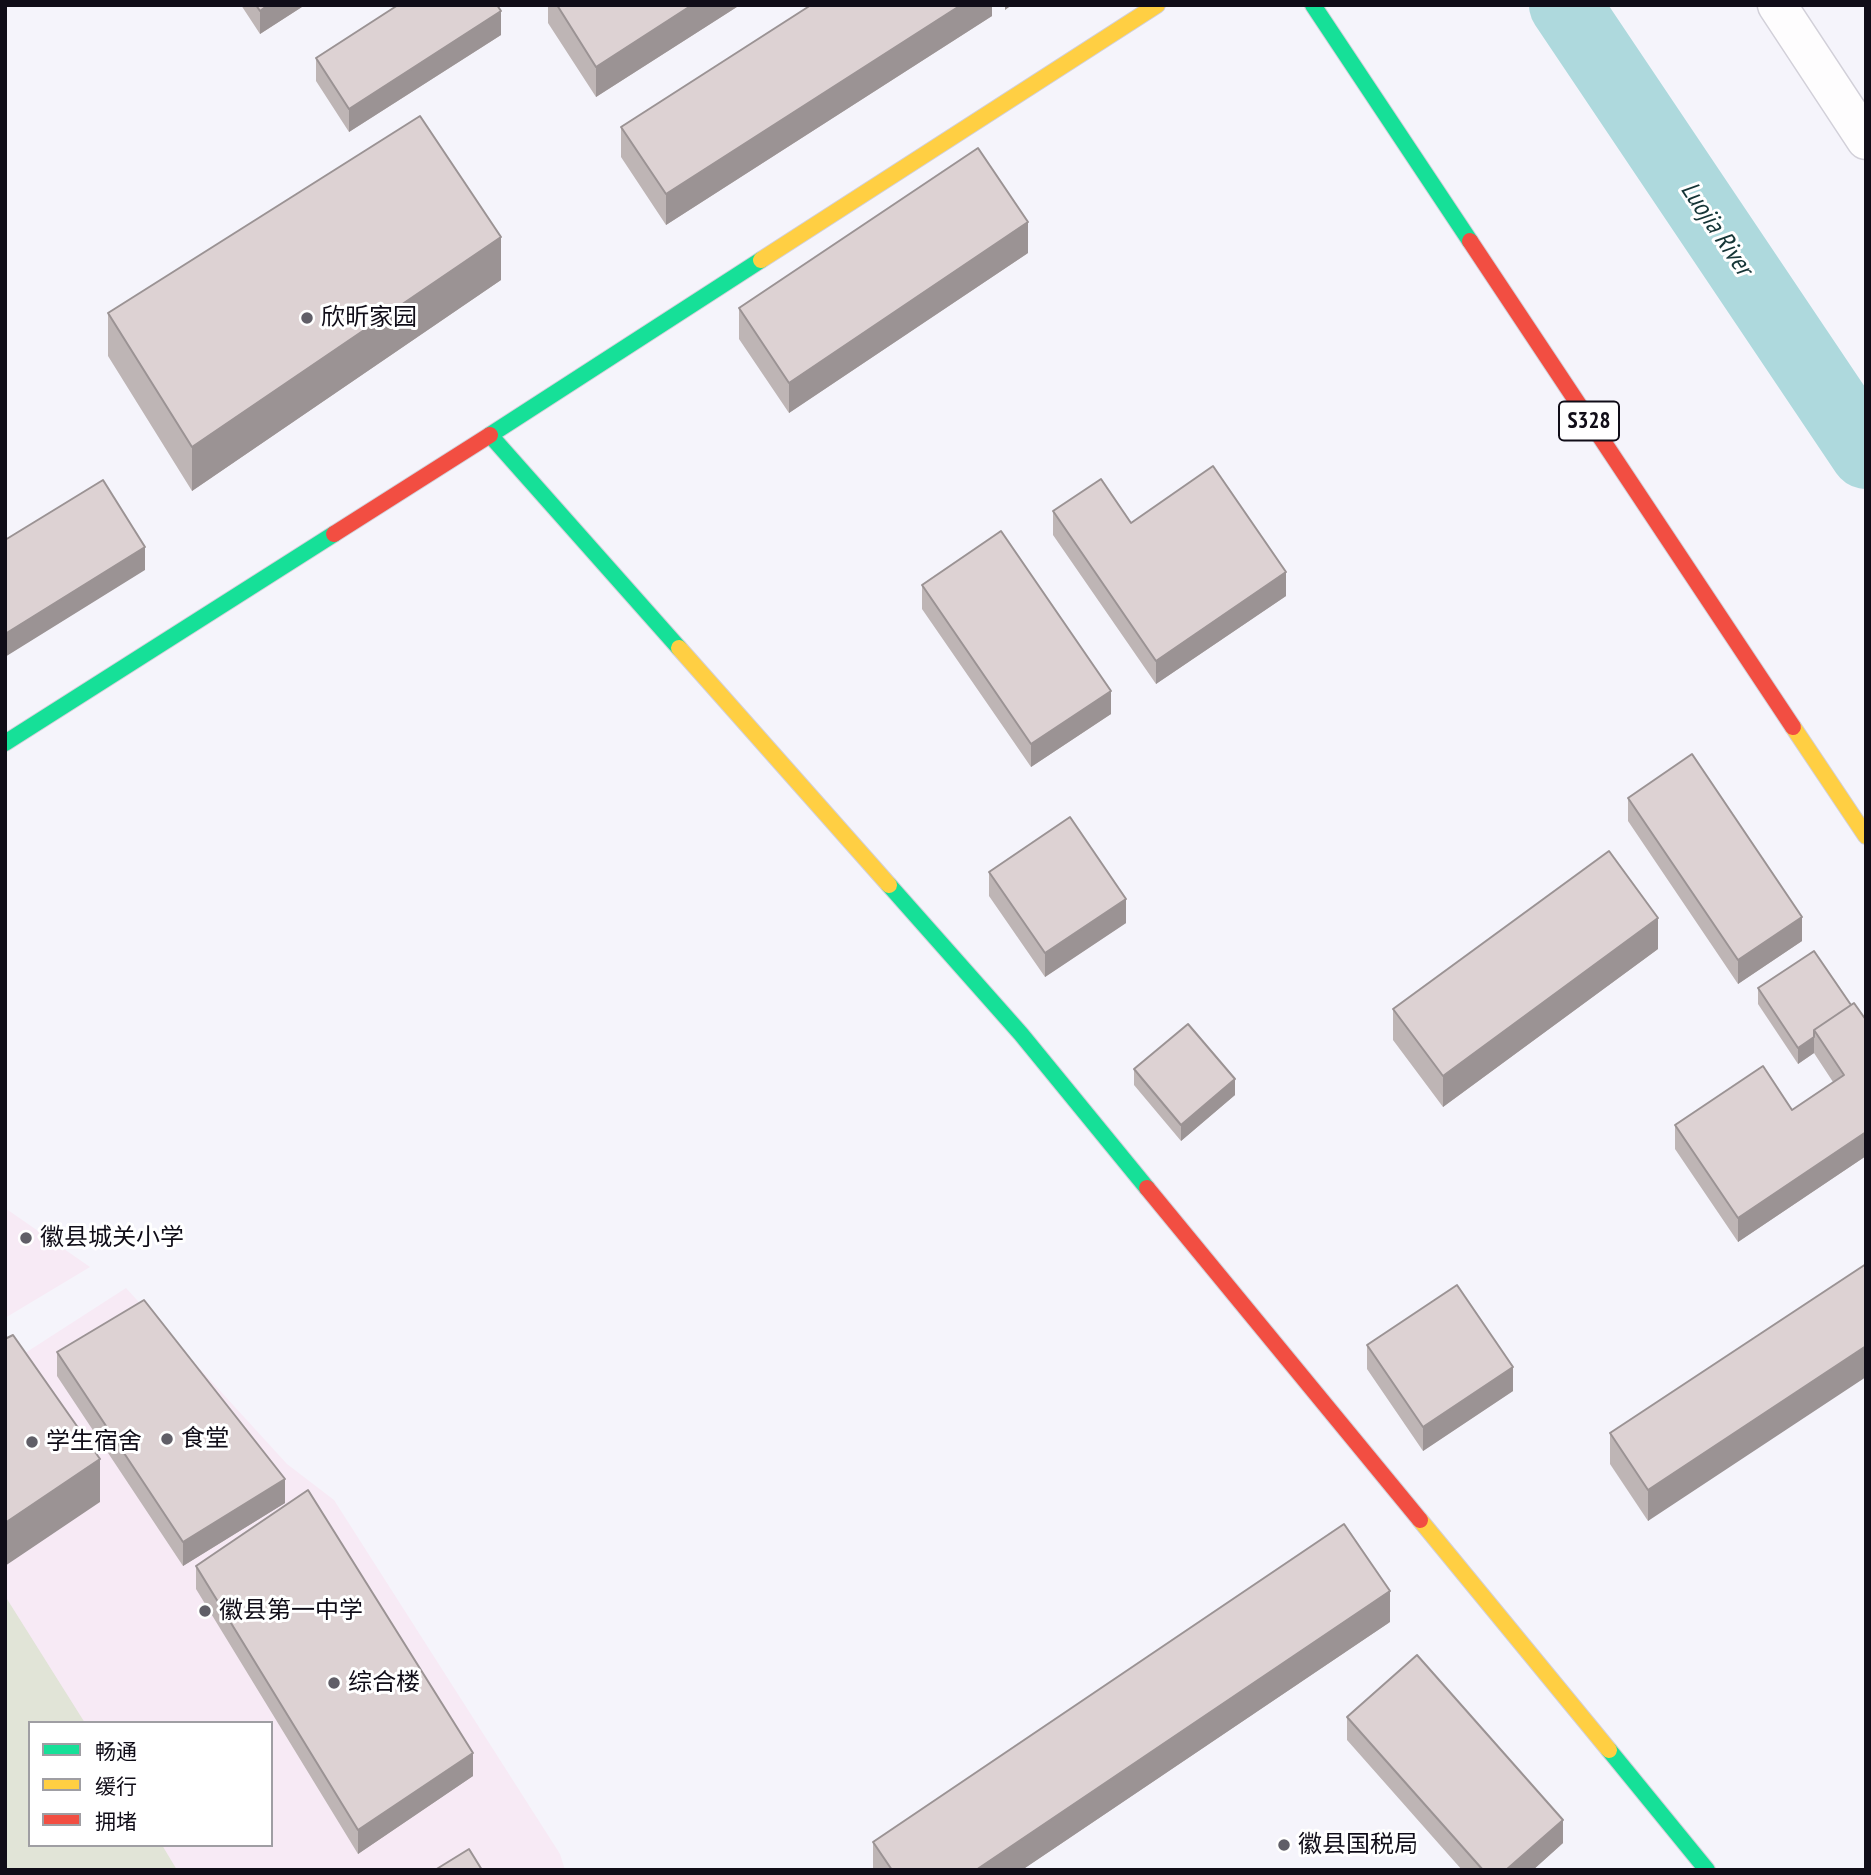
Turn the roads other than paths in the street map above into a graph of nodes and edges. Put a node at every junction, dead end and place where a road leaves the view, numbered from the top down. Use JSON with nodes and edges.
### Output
{"nodes":[{"id":1,"x":1157,"y":5,"type":"edge"},
{"id":2,"x":1313,"y":5,"type":"edge"},
{"id":3,"x":1777,"y":5,"type":"edge"},
{"id":4,"x":1866,"y":140,"type":"edge"},
{"id":5,"x":490,"y":435,"type":"junction"},
{"id":6,"x":5,"y":743,"type":"edge"},
{"id":7,"x":1866,"y":836,"type":"edge"},
{"id":8,"x":1707,"y":1870,"type":"edge"}],
"edges":[{"from":1,"to":5,"type":"street"},
{"from":2,"to":7,"type":"street","number":"S328"},
{"from":3,"to":4,"type":"street"},
{"from":5,"to":6,"type":"street"},
{"from":5,"to":8,"type":"street"}]}
